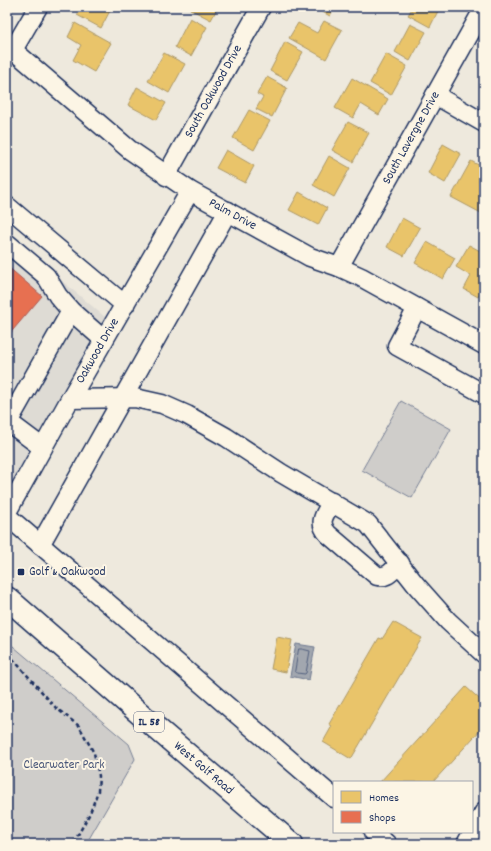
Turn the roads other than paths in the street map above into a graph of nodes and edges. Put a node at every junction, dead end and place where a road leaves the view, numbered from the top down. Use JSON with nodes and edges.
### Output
{"nodes":[{"id":1,"x":38,"y":7,"type":"edge"},
{"id":2,"x":261,"y":7,"type":"edge"},
{"id":3,"x":484,"y":8,"type":"edge"},
{"id":4,"x":10,"y":48,"type":"edge"},
{"id":5,"x":435,"y":96,"type":"junction"},
{"id":6,"x":484,"y":123,"type":"edge"},
{"id":7,"x":166,"y":176,"type":"junction"},
{"id":8,"x":190,"y":192,"type":"junction"},
{"id":9,"x":7,"y":206,"type":"edge"},
{"id":10,"x":228,"y":211,"type":"junction"},
{"id":11,"x":7,"y":243,"type":"edge"},
{"id":12,"x":339,"y":267,"type":"junction"},
{"id":13,"x":125,"y":304,"type":"junction"},
{"id":14,"x":416,"y":308,"type":"junction"},
{"id":15,"x":70,"y":311,"type":"junction"},
{"id":16,"x":104,"y":340,"type":"junction"},
{"id":17,"x":484,"y":345,"type":"edge"},
{"id":18,"x":484,"y":394,"type":"edge"},
{"id":19,"x":70,"y":399,"type":"junction"},
{"id":20,"x":123,"y":399,"type":"junction"},
{"id":21,"x":7,"y":423,"type":"edge"},
{"id":22,"x":42,"y":448,"type":"junction"},
{"id":23,"x":332,"y":502,"type":"junction"},
{"id":24,"x":7,"y":512,"type":"edge"},
{"id":25,"x":7,"y":516,"type":"edge"},
{"id":26,"x":40,"y":545,"type":"junction"},
{"id":27,"x":400,"y":564,"type":"junction"},
{"id":28,"x":7,"y":598,"type":"edge"},
{"id":29,"x":484,"y":654,"type":"edge"},
{"id":30,"x":333,"y":797,"type":"edge"},
{"id":31,"x":484,"y":812,"type":"edge"},
{"id":32,"x":473,"y":832,"type":"edge"},
{"id":33,"x":374,"y":833,"type":"edge"},
{"id":34,"x":472,"y":833,"type":"edge"},
{"id":35,"x":292,"y":844,"type":"edge"},
{"id":36,"x":387,"y":844,"type":"edge"},
{"id":37,"x":466,"y":844,"type":"edge"}],
"edges":[{"from":1,"to":4,"type":"street"},
{"from":2,"to":7,"type":"street","name":"South Oakwood Drive"},
{"from":3,"to":5,"type":"street","name":"South Lavergne Drive"},
{"from":4,"to":7,"type":"street","name":"Palm Drive"},
{"from":5,"to":6,"type":"street"},
{"from":5,"to":12,"type":"street","name":"South Lavergne Drive"},
{"from":7,"to":8,"type":"street","name":"Palm Drive"},
{"from":8,"to":10,"type":"street","name":"Palm Drive"},
{"from":8,"to":13,"type":"street","name":"Oakwood Drive"},
{"from":9,"to":13,"type":"street"},
{"from":10,"to":12,"type":"street","name":"Palm Drive"},
{"from":10,"to":20,"type":"street"},
{"from":11,"to":15,"type":"street"},
{"from":12,"to":14,"type":"street","name":"Palm Drive"},
{"from":13,"to":16,"type":"street","name":"Oakwood Drive"},
{"from":14,"to":17,"type":"street","name":"Palm Drive"},
{"from":14,"to":18,"type":"street"},
{"from":15,"to":16,"type":"street"},
{"from":15,"to":21,"type":"street"},
{"from":16,"to":19,"type":"street","name":"Oakwood Drive"},
{"from":19,"to":20,"type":"street"},
{"from":19,"to":22,"type":"street","name":"Oakwood Drive"},
{"from":20,"to":23,"type":"street"},
{"from":20,"to":26,"type":"street"},
{"from":21,"to":22,"type":"street"},
{"from":22,"to":24,"type":"street","name":"Oakwood Drive"},
{"from":23,"to":27,"type":"street"},
{"from":23,"to":27,"type":"street"},
{"from":25,"to":26,"type":"street"},
{"from":26,"to":30,"type":"street"},
{"from":27,"to":29,"type":"street"},
{"from":28,"to":35,"type":"main road","name":"West Golf Road","number":"IL 58"},
{"from":31,"to":32,"type":"street"},
{"from":33,"to":36,"type":"street"},
{"from":34,"to":37,"type":"street"}]}
